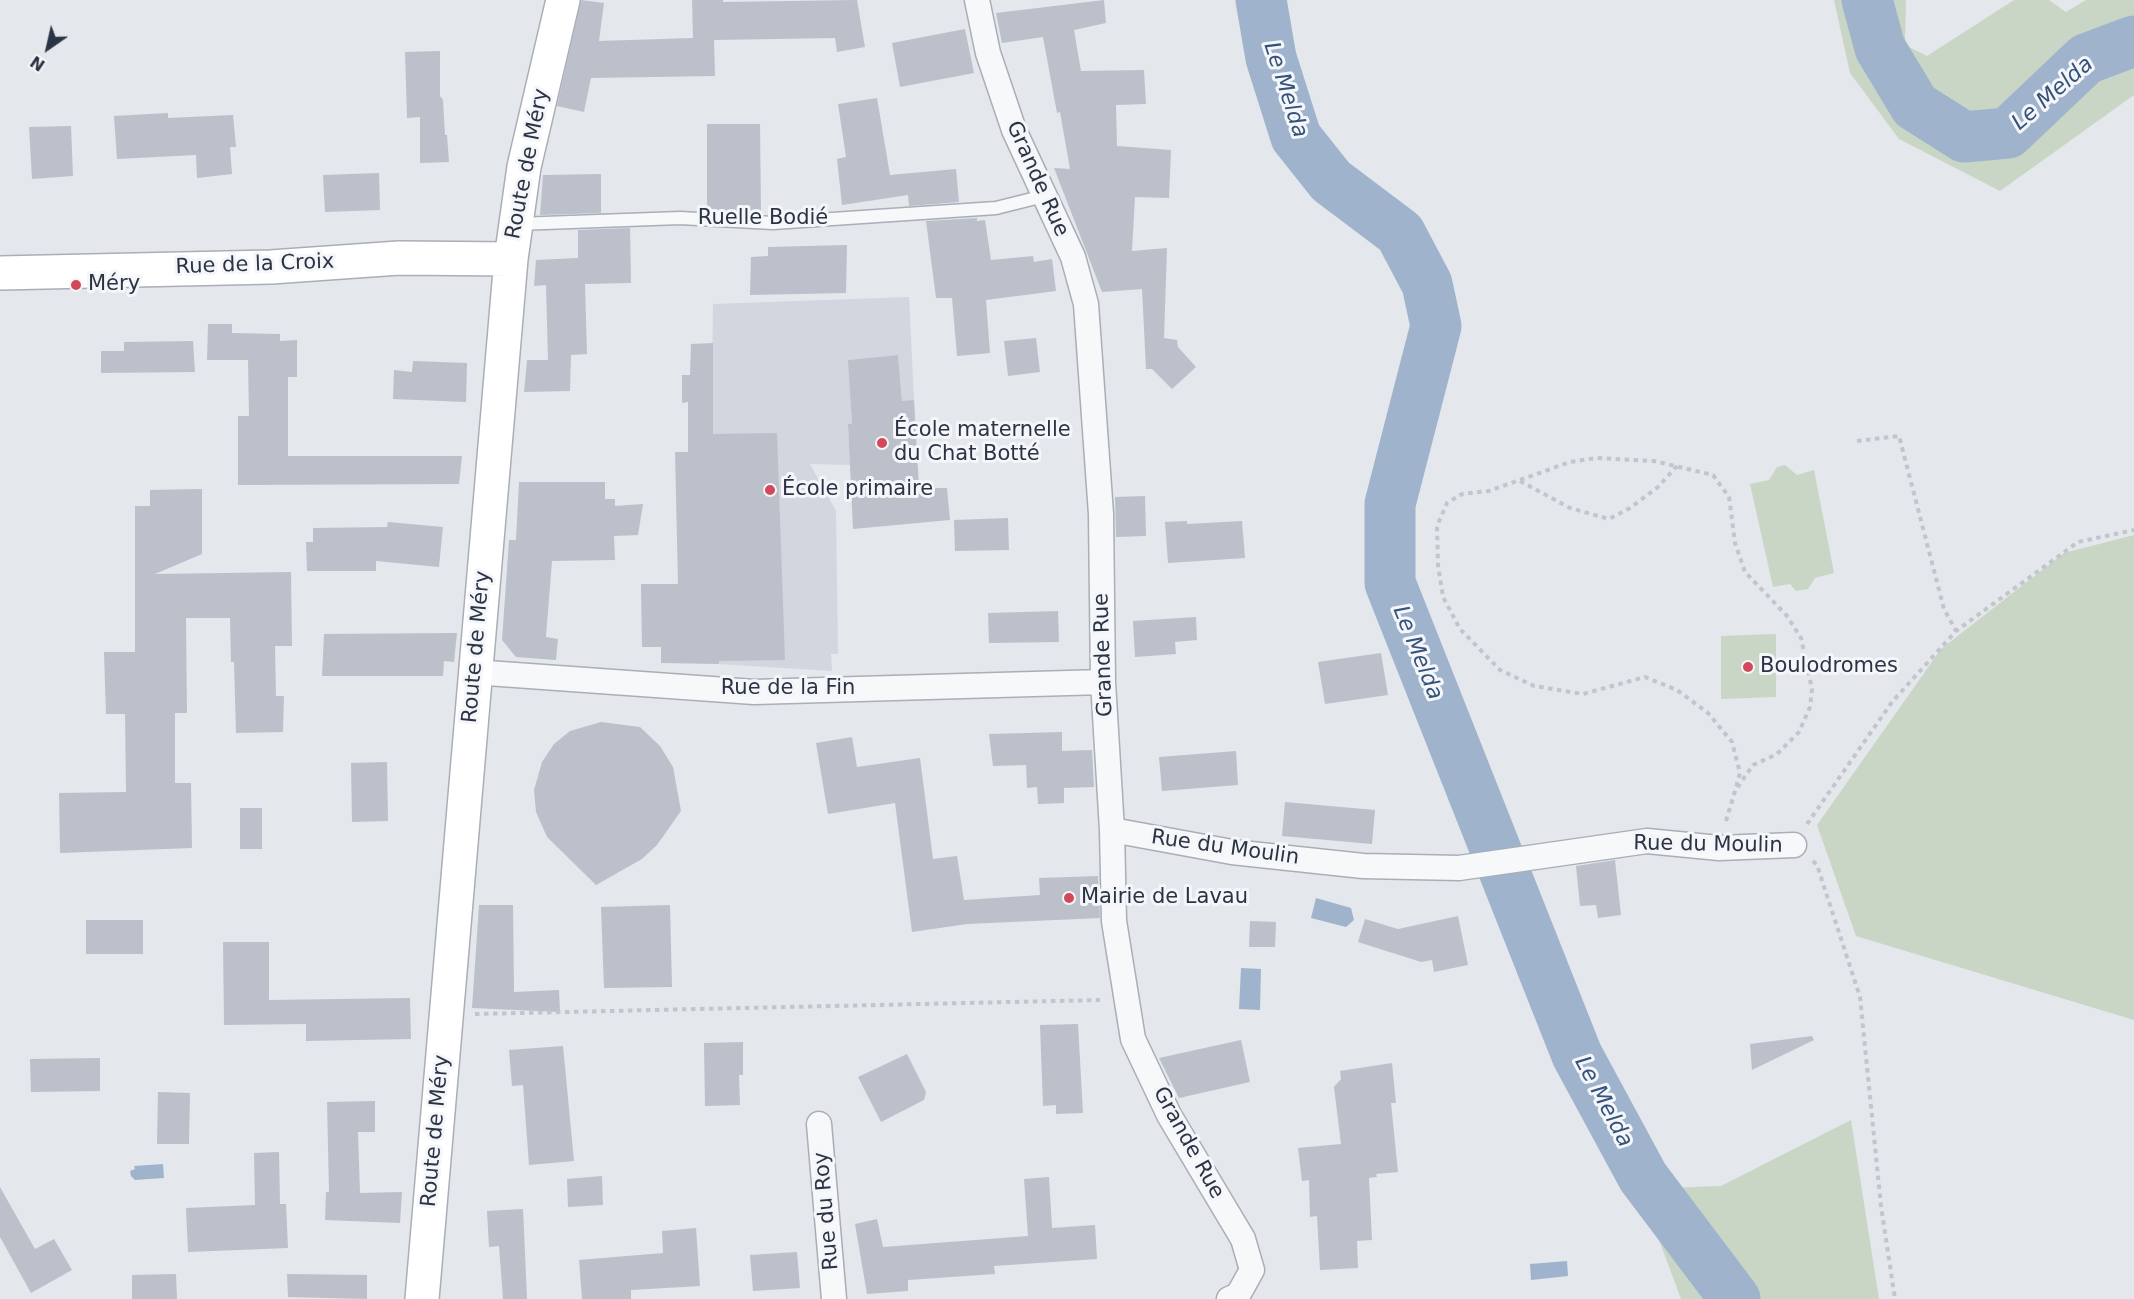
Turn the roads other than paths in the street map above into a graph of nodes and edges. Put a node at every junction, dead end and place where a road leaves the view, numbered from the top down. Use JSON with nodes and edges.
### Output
{"nodes":[{"id":1,"x":563,"y":0,"type":"edge"},
{"id":2,"x":977,"y":0,"type":"edge"},
{"id":3,"x":1044,"y":196,"type":"junction"},
{"id":4,"x":516,"y":224,"type":"junction"},
{"id":5,"x":511,"y":259,"type":"junction"},
{"id":6,"x":0,"y":273,"type":"edge"},
{"id":7,"x":473,"y":672,"type":"junction"},
{"id":8,"x":1103,"y":682,"type":"junction"},
{"id":9,"x":1112,"y":830,"type":"junction"},
{"id":10,"x":1794,"y":845,"type":"road end"},
{"id":11,"x":819,"y":1124,"type":"dead end"},
{"id":12,"x":1233,"y":1297,"type":"edge"},
{"id":13,"x":422,"y":1299,"type":"edge"},
{"id":14,"x":834,"y":1299,"type":"edge"}],
"edges":[{"from":1,"to":4,"type":"main road","name":"Route de Méry"},
{"from":2,"to":3,"type":"street","name":"Grande Rue"},
{"from":3,"to":4,"type":"lane","name":"Ruelle Bodié"},
{"from":3,"to":8,"type":"street","name":"Grande Rue"},
{"from":4,"to":5,"type":"main road","name":"Route de Méry"},
{"from":5,"to":6,"type":"main road","name":"Rue de la Croix"},
{"from":5,"to":7,"type":"main road","name":"Route de Méry"},
{"from":7,"to":8,"type":"street","name":"Rue de la Fin"},
{"from":7,"to":13,"type":"main road","name":"Route de Méry"},
{"from":8,"to":9,"type":"street","name":"Grande Rue"},
{"from":9,"to":10,"type":"street","name":"Rue du Moulin"},
{"from":9,"to":12,"type":"street","name":"Grande Rue"},
{"from":11,"to":14,"type":"street","name":"Rue du Roy"}]}
